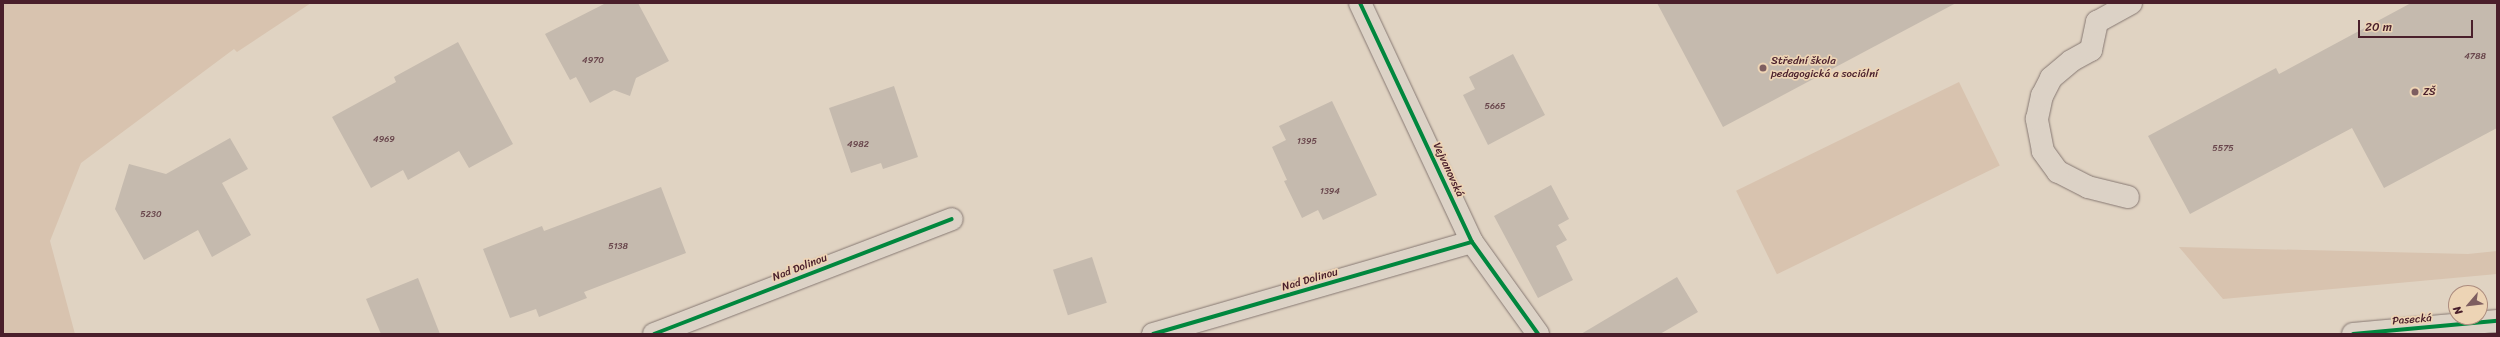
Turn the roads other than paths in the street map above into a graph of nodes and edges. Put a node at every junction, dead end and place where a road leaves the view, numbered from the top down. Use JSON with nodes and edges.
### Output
{"nodes":[{"id":1,"x":1360,"y":3,"type":"edge"},
{"id":2,"x":2131,"y":3,"type":"edge"},
{"id":3,"x":2128,"y":197,"type":"dead end"},
{"id":4,"x":952,"y":219,"type":"dead end"},
{"id":5,"x":1472,"y":242,"type":"junction"},
{"id":6,"x":2497,"y":321,"type":"edge"},
{"id":7,"x":654,"y":334,"type":"edge"},
{"id":8,"x":1153,"y":334,"type":"edge"},
{"id":9,"x":1538,"y":334,"type":"edge"},
{"id":10,"x":2353,"y":334,"type":"edge"}],
"edges":[{"from":1,"to":5,"type":"street","name":"Vejvanovská"},
{"from":2,"to":3,"type":"street"},
{"from":4,"to":7,"type":"street","name":"Nad Dolinou"},
{"from":5,"to":8,"type":"street","name":"Nad Dolinou"},
{"from":5,"to":9,"type":"street","name":"Vejvanovská"},
{"from":6,"to":10,"type":"street","name":"Pasecká"}]}
